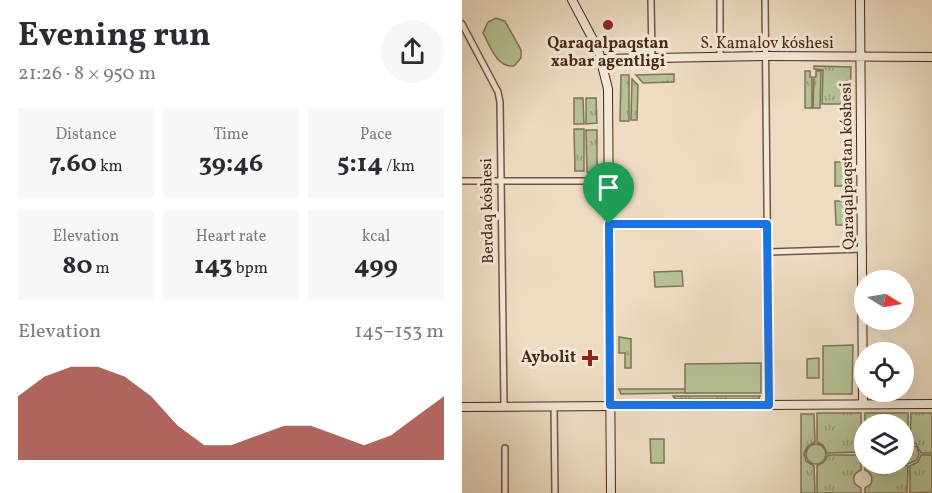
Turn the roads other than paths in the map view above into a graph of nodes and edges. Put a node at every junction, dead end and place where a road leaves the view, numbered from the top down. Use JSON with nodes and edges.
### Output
{"nodes":[{"id":1,"x":572,"y":0,"type":"edge"},
{"id":2,"x":651,"y":0,"type":"edge"},
{"id":3,"x":720,"y":0,"type":"edge"},
{"id":4,"x":765,"y":0,"type":"edge"},
{"id":5,"x":860,"y":0,"type":"edge"},
{"id":6,"x":462,"y":24,"type":"edge"},
{"id":7,"x":766,"y":56,"type":"junction"},
{"id":8,"x":720,"y":57,"type":"junction"},
{"id":9,"x":860,"y":57,"type":"junction"},
{"id":10,"x":932,"y":57,"type":"edge"},
{"id":11,"x":652,"y":58,"type":"junction"},
{"id":12,"x":602,"y":59,"type":"junction"},
{"id":13,"x":462,"y":181,"type":"edge"},
{"id":14,"x":501,"y":181,"type":"junction"},
{"id":15,"x":609,"y":181,"type":"junction"},
{"id":16,"x":609,"y":224,"type":"junction"},
{"id":17,"x":767,"y":224,"type":"junction"},
{"id":18,"x":863,"y":249,"type":"junction"},
{"id":19,"x":768,"y":252,"type":"junction"},
{"id":20,"x":863,"y":404,"type":"junction"},
{"id":21,"x":932,"y":404,"type":"edge"},
{"id":22,"x":610,"y":405,"type":"junction"},
{"id":23,"x":769,"y":405,"type":"junction"},
{"id":24,"x":504,"y":406,"type":"junction"},
{"id":25,"x":554,"y":406,"type":"junction"},
{"id":26,"x":462,"y":407,"type":"edge"},
{"id":27,"x":505,"y":448,"type":"dead end"},
{"id":28,"x":505,"y":493,"type":"edge"},
{"id":29,"x":555,"y":493,"type":"edge"},
{"id":30,"x":611,"y":493,"type":"edge"}],
"edges":[{"from":1,"to":12,"type":"street"},
{"from":2,"to":11,"type":"street"},
{"from":3,"to":8,"type":"street"},
{"from":4,"to":7,"type":"street"},
{"from":5,"to":9,"type":"street","name":"Qaraqalpaqstan kóshesi"},
{"from":6,"to":14,"type":"street","name":"Berdaq kóshesi"},
{"from":7,"to":8,"type":"street","name":"S. Kamalov kóshesi"},
{"from":7,"to":9,"type":"street","name":"S. Kamalov kóshesi"},
{"from":7,"to":17,"type":"street"},
{"from":8,"to":11,"type":"street","name":"S. Kamalov kóshesi"},
{"from":9,"to":10,"type":"street","name":"S. Kamalov kóshesi"},
{"from":9,"to":18,"type":"street","name":"Qaraqalpaqstan kóshesi"},
{"from":11,"to":12,"type":"street","name":"S. Kamalov kóshesi"},
{"from":12,"to":15,"type":"street"},
{"from":13,"to":14,"type":"street"},
{"from":14,"to":15,"type":"street"},
{"from":14,"to":24,"type":"street","name":"Berdaq kóshesi"},
{"from":15,"to":16,"type":"street"},
{"from":16,"to":17,"type":"street"},
{"from":16,"to":22,"type":"street"},
{"from":17,"to":19,"type":"street"},
{"from":18,"to":19,"type":"street"},
{"from":18,"to":20,"type":"street","name":"Qaraqalpaqstan kóshesi"},
{"from":19,"to":23,"type":"street"},
{"from":20,"to":21,"type":"street"},
{"from":20,"to":23,"type":"street"},
{"from":22,"to":23,"type":"street"},
{"from":22,"to":25,"type":"street"},
{"from":22,"to":30,"type":"street"},
{"from":24,"to":25,"type":"street"},
{"from":24,"to":26,"type":"street"},
{"from":25,"to":29,"type":"street"},
{"from":27,"to":28,"type":"street"}]}
